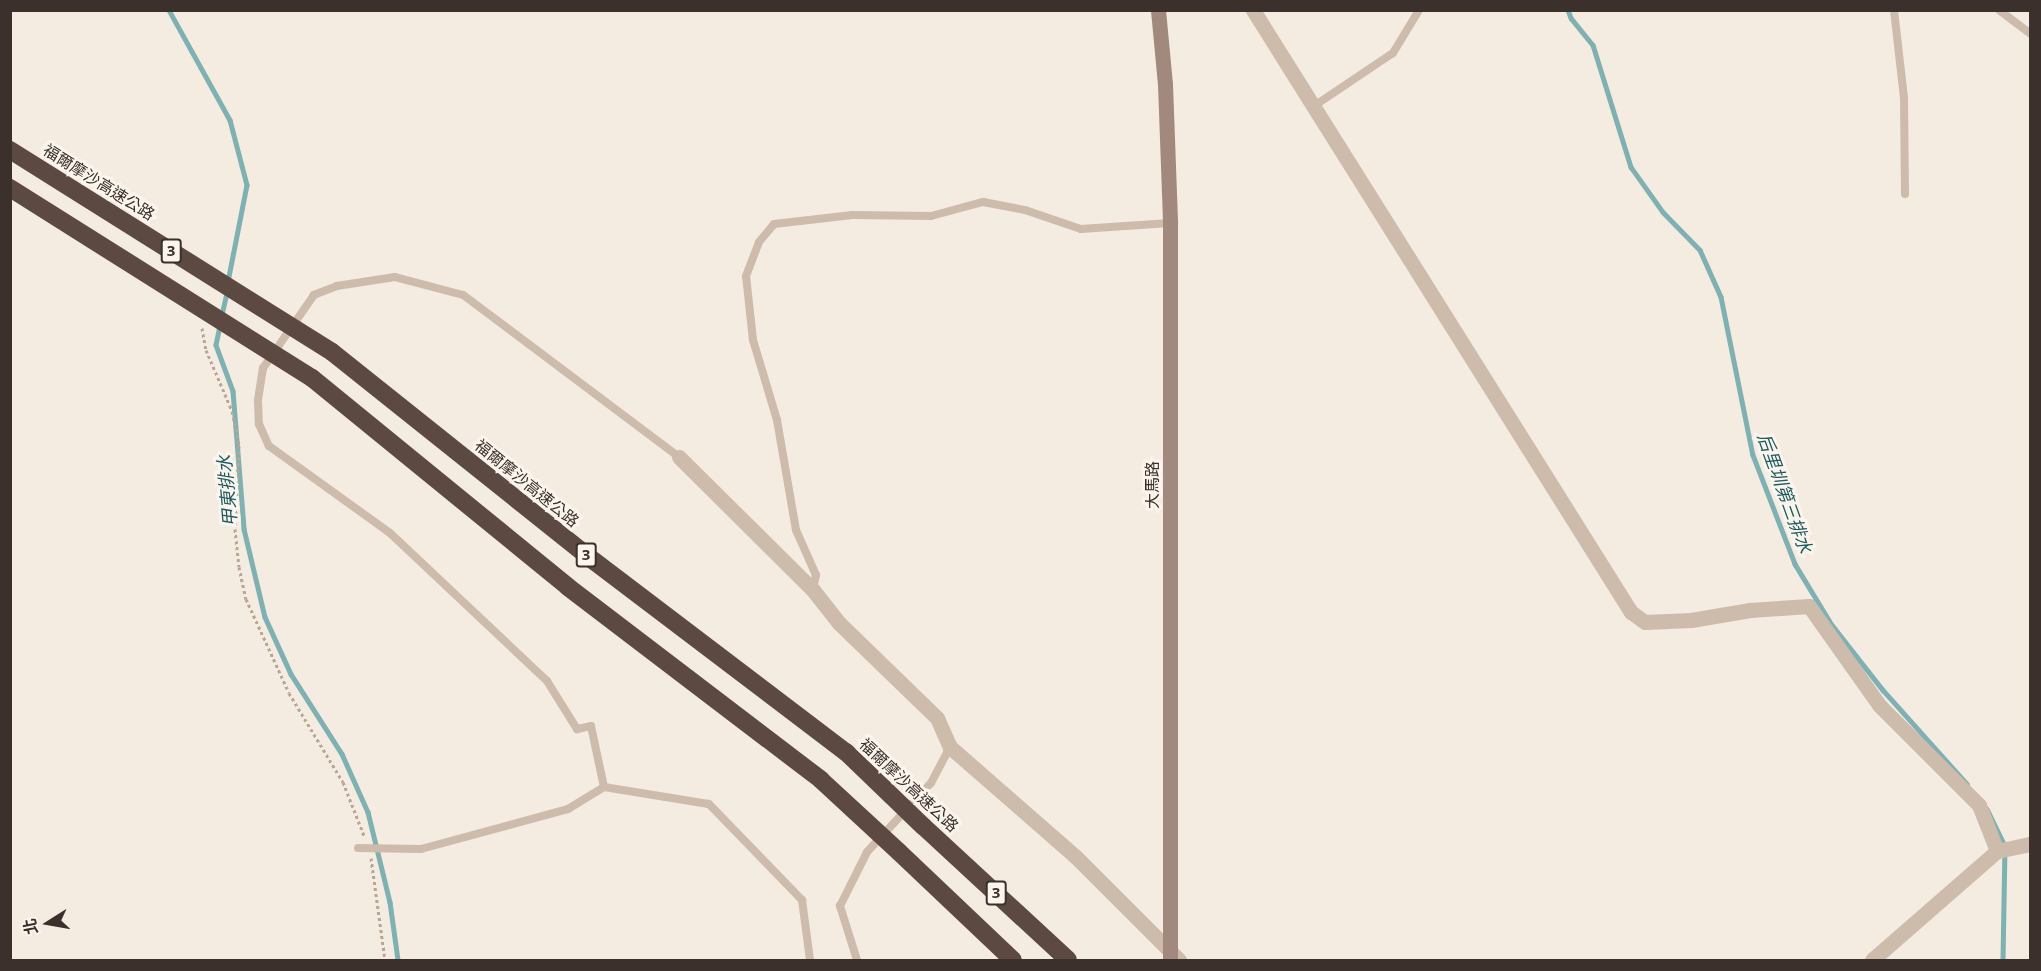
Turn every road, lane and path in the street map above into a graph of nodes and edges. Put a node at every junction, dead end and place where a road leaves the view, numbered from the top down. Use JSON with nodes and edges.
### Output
{"nodes":[{"id":1,"x":1158,"y":10,"type":"edge"},
{"id":2,"x":1253,"y":10,"type":"edge"},
{"id":3,"x":1419,"y":10,"type":"edge"},
{"id":4,"x":1893,"y":10,"type":"edge"},
{"id":5,"x":1999,"y":10,"type":"edge"},
{"id":6,"x":2031,"y":33,"type":"edge"},
{"id":7,"x":1314,"y":106,"type":"junction"},
{"id":8,"x":10,"y":150,"type":"edge"},
{"id":9,"x":10,"y":188,"type":"edge"},
{"id":10,"x":1905,"y":194,"type":"dead end"},
{"id":11,"x":1170,"y":223,"type":"junction"},
{"id":12,"x":201,"y":321,"type":"dead end"},
{"id":13,"x":679,"y":457,"type":"joint"},
{"id":14,"x":813,"y":590,"type":"junction"},
{"id":15,"x":950,"y":747,"type":"junction"},
{"id":16,"x":604,"y":787,"type":"junction"},
{"id":17,"x":367,"y":844,"type":"dead end"},
{"id":18,"x":2031,"y":844,"type":"edge"},
{"id":19,"x":358,"y":848,"type":"dead end"},
{"id":20,"x":1997,"y":850,"type":"junction"},
{"id":21,"x":370,"y":852,"type":"dead end"},
{"id":22,"x":1173,"y":957,"type":"edge"},
{"id":23,"x":385,"y":960,"type":"edge"},
{"id":24,"x":810,"y":960,"type":"edge"},
{"id":25,"x":857,"y":960,"type":"edge"},
{"id":26,"x":1013,"y":960,"type":"edge"},
{"id":27,"x":1068,"y":960,"type":"edge"},
{"id":28,"x":1872,"y":960,"type":"edge"}],
"edges":[{"from":1,"to":11,"type":"street","name":"大馬路"},
{"from":2,"to":7,"type":"street"},
{"from":3,"to":7,"type":"lane"},
{"from":4,"to":10,"type":"lane"},
{"from":5,"to":6,"type":"lane"},
{"from":7,"to":20,"type":"street"},
{"from":8,"to":27,"type":"highway","name":"福爾摩沙高速公路","number":"3","bridge":true},
{"from":9,"to":26,"type":"highway","number":"3","bridge":true},
{"from":11,"to":14,"type":"lane"},
{"from":11,"to":22,"type":"street","name":"大馬路"},
{"from":12,"to":17,"type":"path"},
{"from":13,"to":14,"type":"street"},
{"from":13,"to":16,"type":"lane"},
{"from":14,"to":15,"type":"street"},
{"from":15,"to":22,"type":"street"},
{"from":15,"to":25,"type":"lane"},
{"from":16,"to":19,"type":"lane"},
{"from":16,"to":24,"type":"lane"},
{"from":18,"to":20,"type":"street"},
{"from":20,"to":28,"type":"street"},
{"from":21,"to":23,"type":"path"}]}
